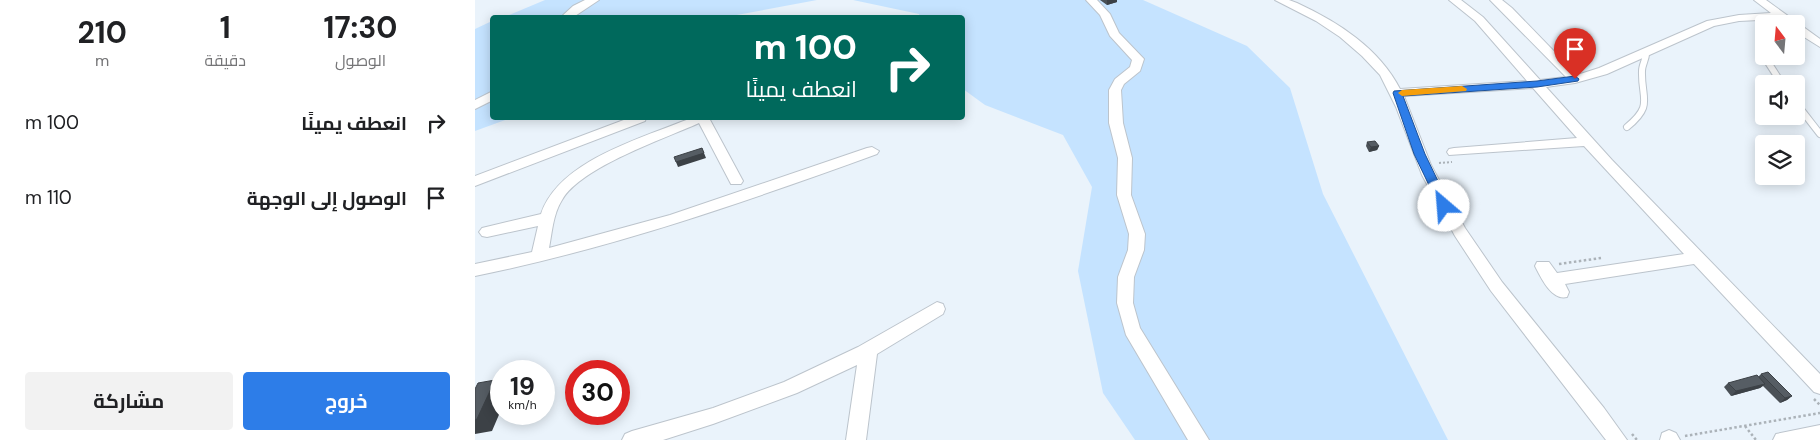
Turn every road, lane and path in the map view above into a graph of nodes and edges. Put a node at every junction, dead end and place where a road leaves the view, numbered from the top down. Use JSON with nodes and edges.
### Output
{"nodes":[{"id":1,"x":594,"y":0,"type":"edge"},
{"id":2,"x":1091,"y":0,"type":"edge"},
{"id":3,"x":1280,"y":0,"type":"edge"},
{"id":4,"x":1453,"y":0,"type":"edge"},
{"id":5,"x":1495,"y":0,"type":"edge"},
{"id":6,"x":1759,"y":0,"type":"edge"},
{"id":7,"x":569,"y":15,"type":"edge"},
{"id":8,"x":1781,"y":15,"type":"edge"},
{"id":9,"x":1755,"y":18,"type":"edge"},
{"id":10,"x":1805,"y":33,"type":"edge"},
{"id":11,"x":1820,"y":44,"type":"edge"},
{"id":12,"x":1646,"y":52,"type":"junction"},
{"id":13,"x":1575,"y":79,"type":"junction"},
{"id":14,"x":1537,"y":84,"type":"junction"},
{"id":15,"x":1397,"y":93,"type":"junction"},
{"id":16,"x":490,"y":97,"type":"edge"},
{"id":17,"x":475,"y":105,"type":"edge"},
{"id":18,"x":1805,"y":115,"type":"edge"},
{"id":19,"x":635,"y":120,"type":"edge"},
{"id":20,"x":698,"y":120,"type":"edge"},
{"id":21,"x":703,"y":120,"type":"edge"},
{"id":22,"x":1627,"y":127,"type":"dead end"},
{"id":23,"x":1820,"y":134,"type":"edge"},
{"id":24,"x":1588,"y":141,"type":"junction"},
{"id":25,"x":872,"y":151,"type":"dead end"},
{"id":26,"x":1454,"y":152,"type":"joint"},
{"id":27,"x":1435,"y":155,"type":"dead end"},
{"id":28,"x":1439,"y":164,"type":"junction"},
{"id":29,"x":1442,"y":170,"type":"dead end"},
{"id":30,"x":475,"y":181,"type":"edge"},
{"id":31,"x":736,"y":181,"type":"dead end"},
{"id":32,"x":548,"y":218,"type":"junction"},
{"id":33,"x":487,"y":232,"type":"dead end"},
{"id":34,"x":539,"y":257,"type":"junction"},
{"id":35,"x":1606,"y":258,"type":"dead end"},
{"id":36,"x":1696,"y":258,"type":"junction"},
{"id":37,"x":1543,"y":266,"type":"joint"},
{"id":38,"x":475,"y":270,"type":"edge"},
{"id":39,"x":937,"y":309,"type":"dead end"},
{"id":40,"x":868,"y":352,"type":"junction"},
{"id":41,"x":1817,"y":392,"type":"edge"},
{"id":42,"x":1820,"y":405,"type":"edge"},
{"id":43,"x":1820,"y":413,"type":"edge"},
{"id":44,"x":1745,"y":426,"type":"junction"},
{"id":45,"x":1629,"y":429,"type":"dead end"},
{"id":46,"x":1820,"y":434,"type":"edge"},
{"id":47,"x":1669,"y":439,"type":"edge"},
{"id":48,"x":631,"y":440,"type":"edge"},
{"id":49,"x":855,"y":440,"type":"edge"},
{"id":50,"x":1199,"y":440,"type":"edge"},
{"id":51,"x":1617,"y":440,"type":"edge"},
{"id":52,"x":1637,"y":440,"type":"edge"},
{"id":53,"x":1756,"y":440,"type":"edge"},
{"id":54,"x":1783,"y":440,"type":"edge"}],
"edges":[{"from":1,"to":7,"type":"street"},
{"from":2,"to":50,"type":"street"},
{"from":3,"to":15,"type":"street"},
{"from":4,"to":14,"type":"street"},
{"from":5,"to":13,"type":"street"},
{"from":6,"to":8,"type":"street"},
{"from":9,"to":12,"type":"street"},
{"from":10,"to":11,"type":"street"},
{"from":12,"to":13,"type":"street"},
{"from":12,"to":22,"type":"lane"},
{"from":13,"to":14,"type":"street"},
{"from":14,"to":15,"type":"street"},
{"from":14,"to":24,"type":"street"},
{"from":15,"to":51,"type":"street"},
{"from":16,"to":17,"type":"street"},
{"from":18,"to":23,"type":"lane"},
{"from":19,"to":30,"type":"street"},
{"from":20,"to":32,"type":"street"},
{"from":21,"to":31,"type":"street"},
{"from":24,"to":26,"type":"street"},
{"from":24,"to":36,"type":"street"},
{"from":25,"to":34,"type":"street"},
{"from":26,"to":28,"type":"path"},
{"from":27,"to":28,"type":"path"},
{"from":28,"to":29,"type":"path"},
{"from":32,"to":33,"type":"street"},
{"from":32,"to":34,"type":"street"},
{"from":34,"to":38,"type":"street"},
{"from":35,"to":37,"type":"path"},
{"from":36,"to":37,"type":"street"},
{"from":36,"to":41,"type":"street"},
{"from":39,"to":40,"type":"street"},
{"from":40,"to":48,"type":"street"},
{"from":40,"to":49,"type":"street"},
{"from":41,"to":42,"type":"path"},
{"from":43,"to":44,"type":"path"},
{"from":44,"to":47,"type":"path"},
{"from":44,"to":53,"type":"path"},
{"from":45,"to":52,"type":"path"},
{"from":46,"to":54,"type":"street"}]}
